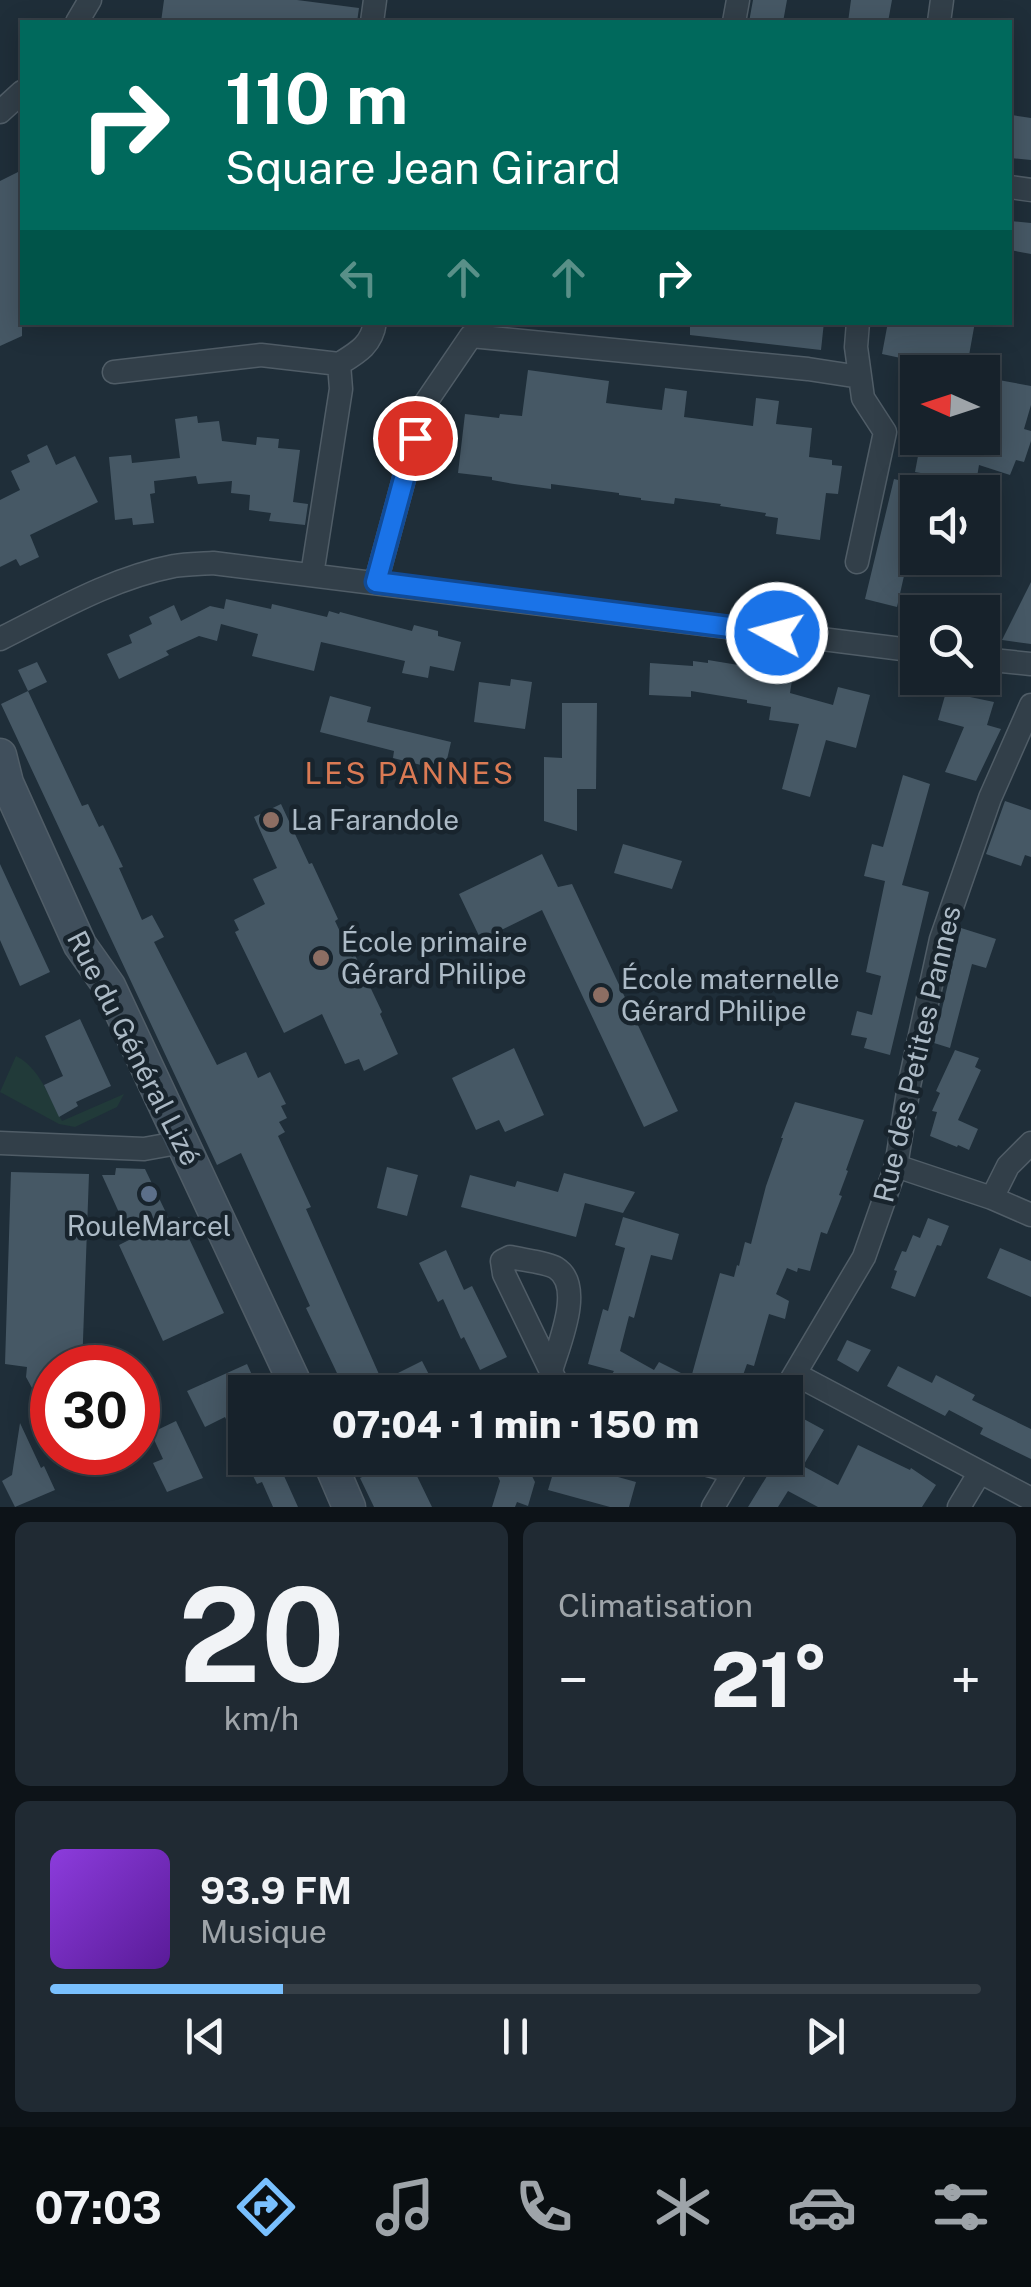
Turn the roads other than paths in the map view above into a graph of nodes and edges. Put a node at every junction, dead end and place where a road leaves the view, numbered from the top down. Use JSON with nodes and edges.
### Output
{"nodes":[{"id":1,"x":20,"y":94,"type":"edge"},
{"id":2,"x":0,"y":112,"type":"edge"},
{"id":3,"x":375,"y":325,"type":"edge"},
{"id":4,"x":858,"y":325,"type":"edge"},
{"id":5,"x":339,"y":364,"type":"junction"},
{"id":6,"x":114,"y":372,"type":"dead end"},
{"id":7,"x":860,"y":377,"type":"junction"},
{"id":8,"x":857,"y":562,"type":"dead end"},
{"id":9,"x":312,"y":575,"type":"junction"},
{"id":10,"x":376,"y":582,"type":"junction"},
{"id":11,"x":0,"y":639,"type":"edge"},
{"id":12,"x":900,"y":649,"type":"edge"},
{"id":13,"x":1000,"y":661,"type":"edge"},
{"id":14,"x":1031,"y":664,"type":"edge"},
{"id":15,"x":1031,"y":705,"type":"edge"},
{"id":16,"x":0,"y":755,"type":"edge"},
{"id":17,"x":183,"y":1142,"type":"junction"},
{"id":18,"x":0,"y":1143,"type":"edge"},
{"id":19,"x":1031,"y":1143,"type":"edge"},
{"id":20,"x":896,"y":1166,"type":"junction"},
{"id":21,"x":992,"y":1198,"type":"junction"},
{"id":22,"x":1031,"y":1215,"type":"edge"},
{"id":23,"x":290,"y":1375,"type":"edge"},
{"id":24,"x":795,"y":1375,"type":"edge"},
{"id":25,"x":556,"y":1382,"type":"edge"},
{"id":26,"x":803,"y":1390,"type":"edge"},
{"id":27,"x":980,"y":1472,"type":"junction"},
{"id":28,"x":335,"y":1475,"type":"edge"},
{"id":29,"x":731,"y":1475,"type":"edge"},
{"id":30,"x":1031,"y":1499,"type":"edge"},
{"id":31,"x":349,"y":1507,"type":"edge"},
{"id":32,"x":713,"y":1507,"type":"edge"},
{"id":33,"x":959,"y":1507,"type":"edge"}],
"edges":[{"from":1,"to":2,"type":"street"},
{"from":3,"to":5,"type":"street"},
{"from":4,"to":7,"type":"street"},
{"from":5,"to":6,"type":"street"},
{"from":5,"to":9,"type":"street"},
{"from":7,"to":8,"type":"street"},
{"from":7,"to":10,"type":"street"},
{"from":9,"to":10,"type":"street"},
{"from":9,"to":11,"type":"street"},
{"from":10,"to":12,"type":"street"},
{"from":13,"to":14,"type":"street"},
{"from":15,"to":20,"type":"street","name":"Rue des Petites Pannes"},
{"from":16,"to":17,"type":"main road","name":"Rue du Général Lizé"},
{"from":17,"to":18,"type":"street"},
{"from":17,"to":23,"type":"main road","name":"Rue du Général Lizé"},
{"from":19,"to":21,"type":"street"},
{"from":20,"to":21,"type":"street"},
{"from":20,"to":24,"type":"street","name":"Rue des Petites Pannes"},
{"from":21,"to":22,"type":"street"},
{"from":25,"to":25,"type":"street"},
{"from":26,"to":27,"type":"street"},
{"from":27,"to":30,"type":"street"},
{"from":27,"to":33,"type":"street"},
{"from":28,"to":31,"type":"main road"},
{"from":29,"to":32,"type":"street"}]}
